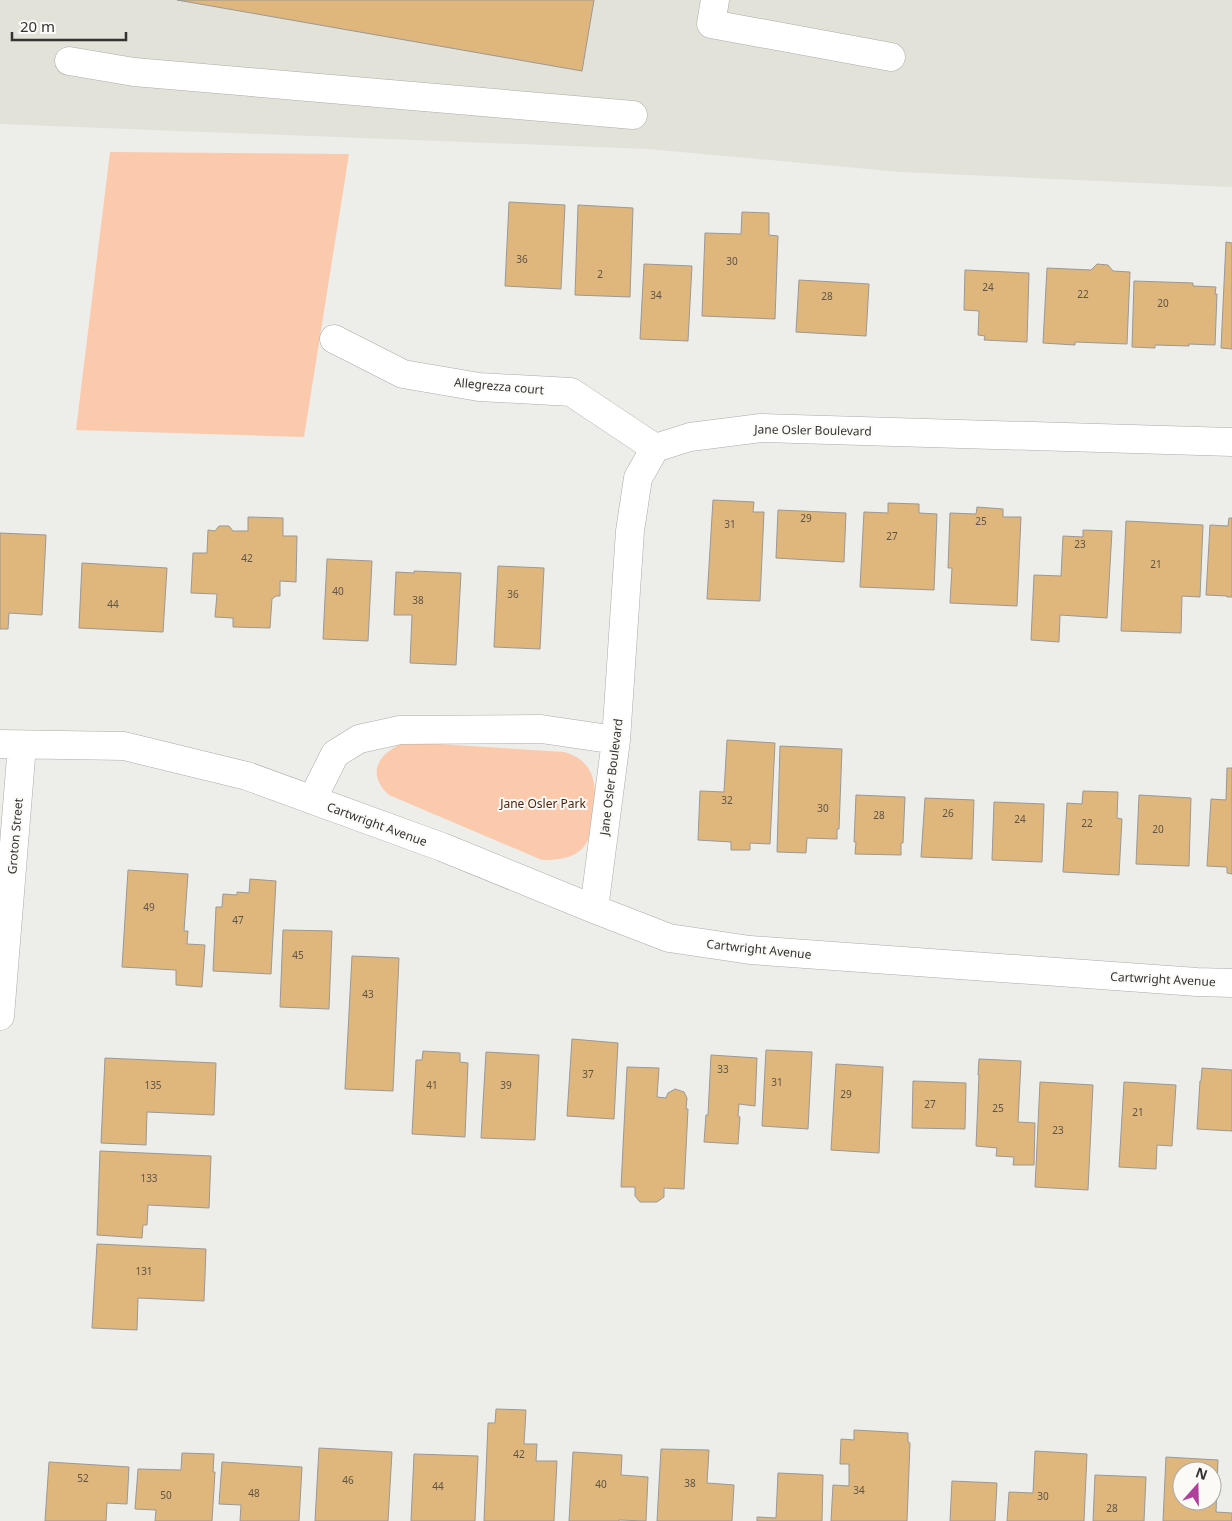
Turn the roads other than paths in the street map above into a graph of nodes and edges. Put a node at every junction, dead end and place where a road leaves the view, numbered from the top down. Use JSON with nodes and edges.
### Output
{"nodes":[{"id":1,"x":715,"y":0,"type":"edge"},
{"id":2,"x":891,"y":57,"type":"dead end"},
{"id":3,"x":69,"y":61,"type":"dead end"},
{"id":4,"x":633,"y":115,"type":"dead end"},
{"id":5,"x":334,"y":339,"type":"dead end"},
{"id":6,"x":1232,"y":442,"type":"edge"},
{"id":7,"x":655,"y":448,"type":"junction"},
{"id":8,"x":616,"y":740,"type":"junction"},
{"id":9,"x":11,"y":744,"type":"edge"},
{"id":10,"x":312,"y":800,"type":"junction"},
{"id":11,"x":594,"y":909,"type":"junction"},
{"id":12,"x":1232,"y":983,"type":"edge"},
{"id":13,"x":0,"y":1016,"type":"edge"}],
"edges":[{"from":1,"to":2,"type":"street"},
{"from":3,"to":4,"type":"street"},
{"from":5,"to":7,"type":"street","name":"Allegrezza court"},
{"from":6,"to":7,"type":"street","name":"Jane Osler Boulevard"},
{"from":7,"to":8,"type":"street","name":"Jane Osler Boulevard"},
{"from":8,"to":10,"type":"street","name":"Cartwright Avenue"},
{"from":8,"to":11,"type":"street","name":"Jane Osler Boulevard"},
{"from":9,"to":10,"type":"street","name":"Cartwright Avenue"},
{"from":9,"to":13,"type":"street","name":"Groton Street"},
{"from":10,"to":11,"type":"street","name":"Cartwright Avenue"},
{"from":11,"to":12,"type":"street","name":"Cartwright Avenue"}]}
